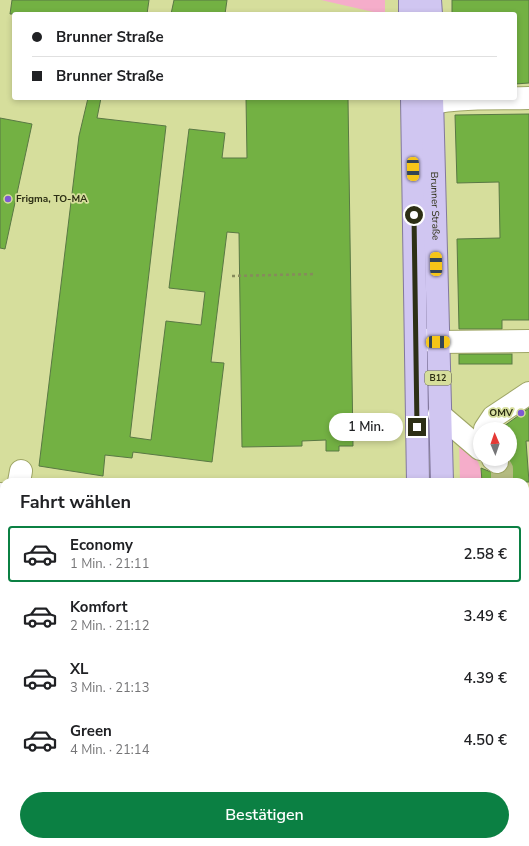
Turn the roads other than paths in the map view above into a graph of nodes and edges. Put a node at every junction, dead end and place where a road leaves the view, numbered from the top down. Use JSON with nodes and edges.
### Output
{"nodes":[{"id":1,"x":410,"y":0,"type":"edge"},
{"id":2,"x":430,"y":0,"type":"edge"},
{"id":3,"x":410,"y":12,"type":"edge"},
{"id":4,"x":431,"y":12,"type":"edge"},
{"id":5,"x":517,"y":98,"type":"edge"},
{"id":6,"x":529,"y":98,"type":"edge"},
{"id":7,"x":458,"y":100,"type":"edge"},
{"id":8,"x":422,"y":101,"type":"edge"},
{"id":9,"x":416,"y":337,"type":"junction"},
{"id":10,"x":529,"y":341,"type":"edge"},
{"id":11,"x":438,"y":342,"type":"junction"},
{"id":12,"x":529,"y":393,"type":"edge"},
{"id":13,"x":459,"y":407,"type":"dead end"},
{"id":14,"x":439,"y":414,"type":"junction"},
{"id":15,"x":490,"y":422,"type":"edge"},
{"id":16,"x":473,"y":443,"type":"edge"},
{"id":17,"x":418,"y":478,"type":"edge"},
{"id":18,"x":442,"y":478,"type":"edge"}],
"edges":[{"from":1,"to":3,"type":"main road"},
{"from":2,"to":4,"type":"main road"},
{"from":5,"to":6,"type":"street"},
{"from":7,"to":8,"type":"street"},
{"from":8,"to":9,"type":"main road","number":"B12"},
{"from":8,"to":11,"type":"main road","name":"Brunner Straße","number":"B12"},
{"from":9,"to":11,"type":"street"},
{"from":9,"to":17,"type":"main road","number":"B12"},
{"from":10,"to":11,"type":"street"},
{"from":11,"to":14,"type":"main road","name":"Brunner Straße","number":"B12"},
{"from":12,"to":15,"type":"street"},
{"from":13,"to":14,"type":"street"},
{"from":14,"to":16,"type":"street"},
{"from":14,"to":18,"type":"main road","name":"Brunner Straße","number":"B12"}]}
